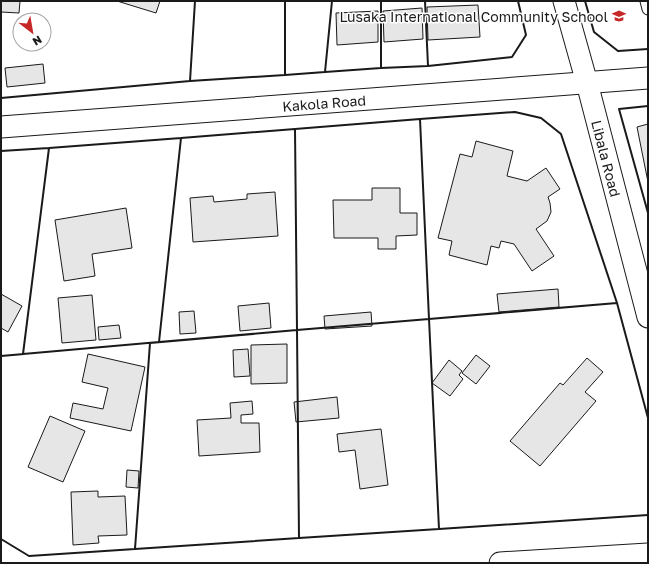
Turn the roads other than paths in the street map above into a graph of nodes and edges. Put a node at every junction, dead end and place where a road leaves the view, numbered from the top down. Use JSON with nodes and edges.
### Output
{"nodes":[{"id":1,"x":564,"y":1,"type":"edge"},
{"id":2,"x":646,"y":1,"type":"edge"},
{"id":3,"x":648,"y":9,"type":"edge"},
{"id":4,"x":648,"y":78,"type":"edge"},
{"id":5,"x":588,"y":83,"type":"junction"},
{"id":6,"x":1,"y":127,"type":"edge"},
{"id":7,"x":648,"y":317,"type":"edge"},
{"id":8,"x":648,"y":554,"type":"edge"},
{"id":9,"x":500,"y":563,"type":"edge"}],
"edges":[{"from":1,"to":5,"type":"street","name":"Libala Road"},
{"from":2,"to":3,"type":"lane"},
{"from":4,"to":5,"type":"street","name":"Kakola Road"},
{"from":5,"to":6,"type":"street","name":"Kakola Road"},
{"from":5,"to":7,"type":"street","name":"Libala Road"},
{"from":8,"to":9,"type":"street"}]}
